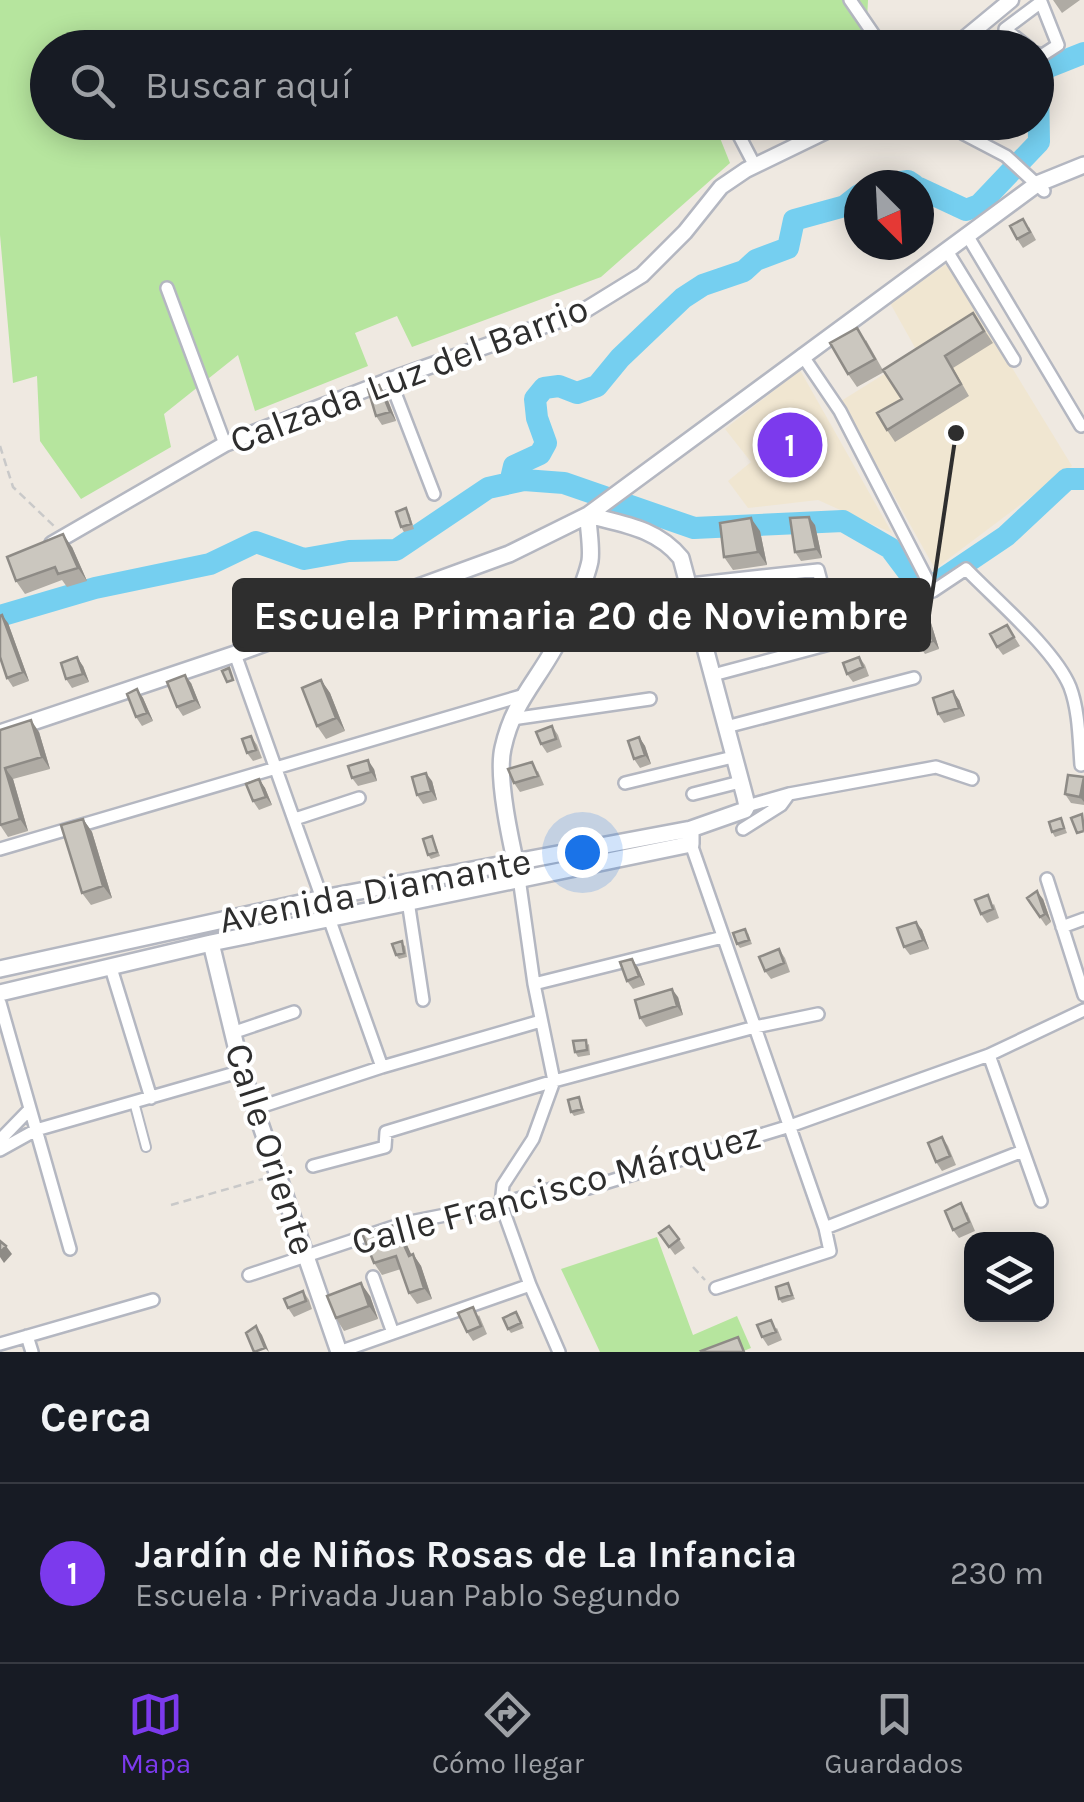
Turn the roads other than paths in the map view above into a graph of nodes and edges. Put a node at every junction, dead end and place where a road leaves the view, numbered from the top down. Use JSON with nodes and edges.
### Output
{"nodes":[{"id":1,"x":850,"y":0,"type":"edge"},
{"id":2,"x":1011,"y":1,"type":"edge"},
{"id":3,"x":1021,"y":16,"type":"junction"},
{"id":4,"x":871,"y":30,"type":"edge"},
{"id":5,"x":975,"y":30,"type":"edge"},
{"id":6,"x":1006,"y":30,"type":"edge"},
{"id":7,"x":1052,"y":30,"type":"edge"},
{"id":8,"x":741,"y":140,"type":"edge"},
{"id":9,"x":808,"y":140,"type":"edge"},
{"id":10,"x":975,"y":140,"type":"edge"},
{"id":11,"x":1084,"y":165,"type":"edge"},
{"id":12,"x":754,"y":166,"type":"junction"},
{"id":13,"x":1084,"y":175,"type":"edge"},
{"id":14,"x":1040,"y":187,"type":"junction"},
{"id":15,"x":967,"y":235,"type":"junction"},
{"id":16,"x":947,"y":251,"type":"junction"},
{"id":17,"x":167,"y":288,"type":"dead end"},
{"id":18,"x":802,"y":356,"type":"junction"},
{"id":19,"x":1014,"y":360,"type":"dead end"},
{"id":20,"x":390,"y":380,"type":"junction"},
{"id":21,"x":1081,"y":426,"type":"dead end"},
{"id":22,"x":225,"y":444,"type":"junction"},
{"id":23,"x":434,"y":494,"type":"dead end"},
{"id":24,"x":588,"y":515,"type":"junction"},
{"id":25,"x":30,"y":553,"type":"edge"},
{"id":26,"x":690,"y":584,"type":"junction"},
{"id":27,"x":883,"y":626,"type":"dead end"},
{"id":28,"x":838,"y":642,"type":"junction"},
{"id":29,"x":235,"y":654,"type":"junction"},
{"id":30,"x":712,"y":674,"type":"junction"},
{"id":31,"x":914,"y":678,"type":"dead end"},
{"id":32,"x":521,"y":696,"type":"junction"},
{"id":33,"x":650,"y":698,"type":"dead end"},
{"id":34,"x":512,"y":719,"type":"junction"},
{"id":35,"x":726,"y":727,"type":"junction"},
{"id":36,"x":0,"y":734,"type":"edge"},
{"id":37,"x":733,"y":758,"type":"junction"},
{"id":38,"x":1080,"y":765,"type":"dead end"},
{"id":39,"x":277,"y":770,"type":"junction"},
{"id":40,"x":972,"y":779,"type":"dead end"},
{"id":41,"x":740,"y":782,"type":"junction"},
{"id":42,"x":625,"y":783,"type":"dead end"},
{"id":43,"x":692,"y":794,"type":"dead end"},
{"id":44,"x":789,"y":794,"type":"junction"},
{"id":45,"x":359,"y":798,"type":"dead end"},
{"id":46,"x":747,"y":806,"type":"junction"},
{"id":47,"x":294,"y":819,"type":"junction"},
{"id":48,"x":743,"y":828,"type":"dead end"},
{"id":49,"x":691,"y":836,"type":"junction"},
{"id":50,"x":0,"y":850,"type":"edge"},
{"id":51,"x":517,"y":870,"type":"junction"},
{"id":52,"x":1047,"y":879,"type":"dead end"},
{"id":53,"x":323,"y":898,"type":"junction"},
{"id":54,"x":408,"y":901,"type":"junction"},
{"id":55,"x":329,"y":918,"type":"junction"},
{"id":56,"x":1084,"y":919,"type":"edge"},
{"id":57,"x":1062,"y":927,"type":"junction"},
{"id":58,"x":723,"y":937,"type":"junction"},
{"id":59,"x":212,"y":943,"type":"junction"},
{"id":60,"x":111,"y":968,"type":"junction"},
{"id":61,"x":0,"y":969,"type":"edge"},
{"id":62,"x":534,"y":984,"type":"junction"},
{"id":63,"x":0,"y":993,"type":"edge"},
{"id":64,"x":1084,"y":996,"type":"edge"},
{"id":65,"x":423,"y":1000,"type":"dead end"},
{"id":66,"x":0,"y":1003,"type":"edge"},
{"id":67,"x":1084,"y":1010,"type":"edge"},
{"id":68,"x":294,"y":1012,"type":"dead end"},
{"id":69,"x":818,"y":1014,"type":"dead end"},
{"id":70,"x":542,"y":1021,"type":"junction"},
{"id":71,"x":755,"y":1027,"type":"junction"},
{"id":72,"x":232,"y":1033,"type":"junction"},
{"id":73,"x":989,"y":1055,"type":"junction"},
{"id":74,"x":382,"y":1067,"type":"junction"},
{"id":75,"x":242,"y":1071,"type":"junction"},
{"id":76,"x":554,"y":1081,"type":"junction"},
{"id":77,"x":151,"y":1098,"type":"junction"},
{"id":78,"x":134,"y":1102,"type":"junction"},
{"id":79,"x":254,"y":1109,"type":"junction"},
{"id":80,"x":29,"y":1110,"type":"junction"},
{"id":81,"x":790,"y":1126,"type":"junction"},
{"id":82,"x":36,"y":1130,"type":"junction"},
{"id":83,"x":0,"y":1140,"type":"edge"},
{"id":84,"x":146,"y":1147,"type":"dead end"},
{"id":85,"x":0,"y":1150,"type":"edge"},
{"id":86,"x":1023,"y":1151,"type":"junction"},
{"id":87,"x":313,"y":1166,"type":"dead end"},
{"id":88,"x":1040,"y":1201,"type":"dead end"},
{"id":89,"x":500,"y":1204,"type":"junction"},
{"id":90,"x":825,"y":1228,"type":"junction"},
{"id":91,"x":70,"y":1249,"type":"dead end"},
{"id":92,"x":306,"y":1256,"type":"junction"},
{"id":93,"x":249,"y":1275,"type":"dead end"},
{"id":94,"x":373,"y":1277,"type":"dead end"},
{"id":95,"x":530,"y":1285,"type":"junction"},
{"id":96,"x":716,"y":1288,"type":"road end"},
{"id":97,"x":153,"y":1300,"type":"dead end"},
{"id":98,"x":393,"y":1333,"type":"junction"},
{"id":99,"x":27,"y":1336,"type":"junction"},
{"id":100,"x":0,"y":1344,"type":"edge"},
{"id":101,"x":32,"y":1352,"type":"edge"},
{"id":102,"x":339,"y":1352,"type":"edge"},
{"id":103,"x":559,"y":1352,"type":"edge"}],
"edges":[{"from":1,"to":4,"type":"street"},
{"from":2,"to":3,"type":"street"},
{"from":2,"to":5,"type":"street"},
{"from":3,"to":6,"type":"street"},
{"from":3,"to":7,"type":"street"},
{"from":8,"to":12,"type":"street"},
{"from":9,"to":12,"type":"street","name":"Calzada Luz del Barrio"},
{"from":10,"to":14,"type":"street"},
{"from":11,"to":14,"type":"main road"},
{"from":12,"to":20,"type":"street","name":"Calzada Luz del Barrio"},
{"from":13,"to":14,"type":"main road"},
{"from":14,"to":15,"type":"main road"},
{"from":15,"to":16,"type":"main road"},
{"from":15,"to":21,"type":"street"},
{"from":16,"to":18,"type":"main road"},
{"from":16,"to":19,"type":"street"},
{"from":17,"to":22,"type":"street"},
{"from":18,"to":24,"type":"main road"},
{"from":18,"to":38,"type":"street"},
{"from":20,"to":22,"type":"street","name":"Calzada Luz del Barrio"},
{"from":20,"to":23,"type":"street"},
{"from":22,"to":25,"type":"street","name":"Calzada Luz del Barrio"},
{"from":24,"to":26,"type":"main road"},
{"from":24,"to":29,"type":"main road"},
{"from":24,"to":32,"type":"main road"},
{"from":26,"to":28,"type":"street"},
{"from":26,"to":30,"type":"main road"},
{"from":27,"to":28,"type":"street"},
{"from":28,"to":30,"type":"street"},
{"from":29,"to":36,"type":"main road"},
{"from":29,"to":39,"type":"street"},
{"from":30,"to":35,"type":"main road"},
{"from":31,"to":35,"type":"street"},
{"from":32,"to":34,"type":"main road"},
{"from":32,"to":39,"type":"street"},
{"from":33,"to":34,"type":"street"},
{"from":34,"to":51,"type":"main road"},
{"from":35,"to":37,"type":"main road"},
{"from":37,"to":41,"type":"main road"},
{"from":37,"to":42,"type":"street"},
{"from":39,"to":47,"type":"street"},
{"from":39,"to":50,"type":"street"},
{"from":40,"to":44,"type":"street"},
{"from":41,"to":43,"type":"street"},
{"from":41,"to":46,"type":"main road"},
{"from":44,"to":46,"type":"street"},
{"from":44,"to":48,"type":"street"},
{"from":45,"to":47,"type":"street"},
{"from":46,"to":49,"type":"main road","name":"Avenida Diamante"},
{"from":47,"to":53,"type":"street"},
{"from":49,"to":51,"type":"main road","name":"Avenida Diamante"},
{"from":49,"to":58,"type":"street"},
{"from":51,"to":53,"type":"main road","name":"Avenida Diamante"},
{"from":51,"to":54,"type":"main road","name":"Avenida Diamante"},
{"from":51,"to":62,"type":"street"},
{"from":52,"to":57,"type":"street"},
{"from":53,"to":55,"type":"street"},
{"from":53,"to":61,"type":"main road","name":"Avenida Diamante"},
{"from":54,"to":55,"type":"main road","name":"Avenida Diamante"},
{"from":54,"to":65,"type":"street"},
{"from":55,"to":59,"type":"main road","name":"Avenida Diamante"},
{"from":55,"to":74,"type":"street"},
{"from":56,"to":57,"type":"street"},
{"from":57,"to":64,"type":"street"},
{"from":58,"to":62,"type":"street"},
{"from":58,"to":71,"type":"street"},
{"from":59,"to":60,"type":"main road","name":"Avenida Diamante"},
{"from":59,"to":72,"type":"main road","name":"Calle Oriente"},
{"from":60,"to":63,"type":"main road","name":"Avenida Diamante"},
{"from":60,"to":77,"type":"street"},
{"from":62,"to":70,"type":"street"},
{"from":66,"to":80,"type":"street"},
{"from":67,"to":73,"type":"street","name":"Calle Francisco Márquez"},
{"from":68,"to":72,"type":"street"},
{"from":69,"to":71,"type":"street"},
{"from":70,"to":74,"type":"street"},
{"from":70,"to":76,"type":"street"},
{"from":71,"to":76,"type":"street"},
{"from":71,"to":81,"type":"street"},
{"from":72,"to":75,"type":"main road","name":"Calle Oriente"},
{"from":73,"to":81,"type":"street","name":"Calle Francisco Márquez"},
{"from":73,"to":86,"type":"street"},
{"from":74,"to":79,"type":"street"},
{"from":75,"to":77,"type":"street"},
{"from":75,"to":79,"type":"main road","name":"Calle Oriente"},
{"from":76,"to":87,"type":"street"},
{"from":76,"to":89,"type":"street"},
{"from":77,"to":78,"type":"street"},
{"from":78,"to":82,"type":"street"},
{"from":78,"to":84,"type":"street"},
{"from":79,"to":92,"type":"main road","name":"Calle Oriente"},
{"from":80,"to":82,"type":"street"},
{"from":80,"to":83,"type":"street"},
{"from":81,"to":89,"type":"street","name":"Calle Francisco Márquez"},
{"from":81,"to":90,"type":"street"},
{"from":82,"to":85,"type":"street"},
{"from":82,"to":91,"type":"street"},
{"from":86,"to":88,"type":"street"},
{"from":86,"to":90,"type":"street"},
{"from":89,"to":92,"type":"street","name":"Calle Francisco Márquez"},
{"from":89,"to":95,"type":"street"},
{"from":90,"to":96,"type":"street"},
{"from":92,"to":93,"type":"street","name":"Calle Francisco Márquez"},
{"from":92,"to":102,"type":"main road","name":"Calle Oriente"},
{"from":94,"to":98,"type":"street"},
{"from":95,"to":98,"type":"street"},
{"from":95,"to":103,"type":"street"},
{"from":97,"to":99,"type":"street"},
{"from":98,"to":102,"type":"street"},
{"from":99,"to":100,"type":"street"},
{"from":99,"to":101,"type":"street"}]}
